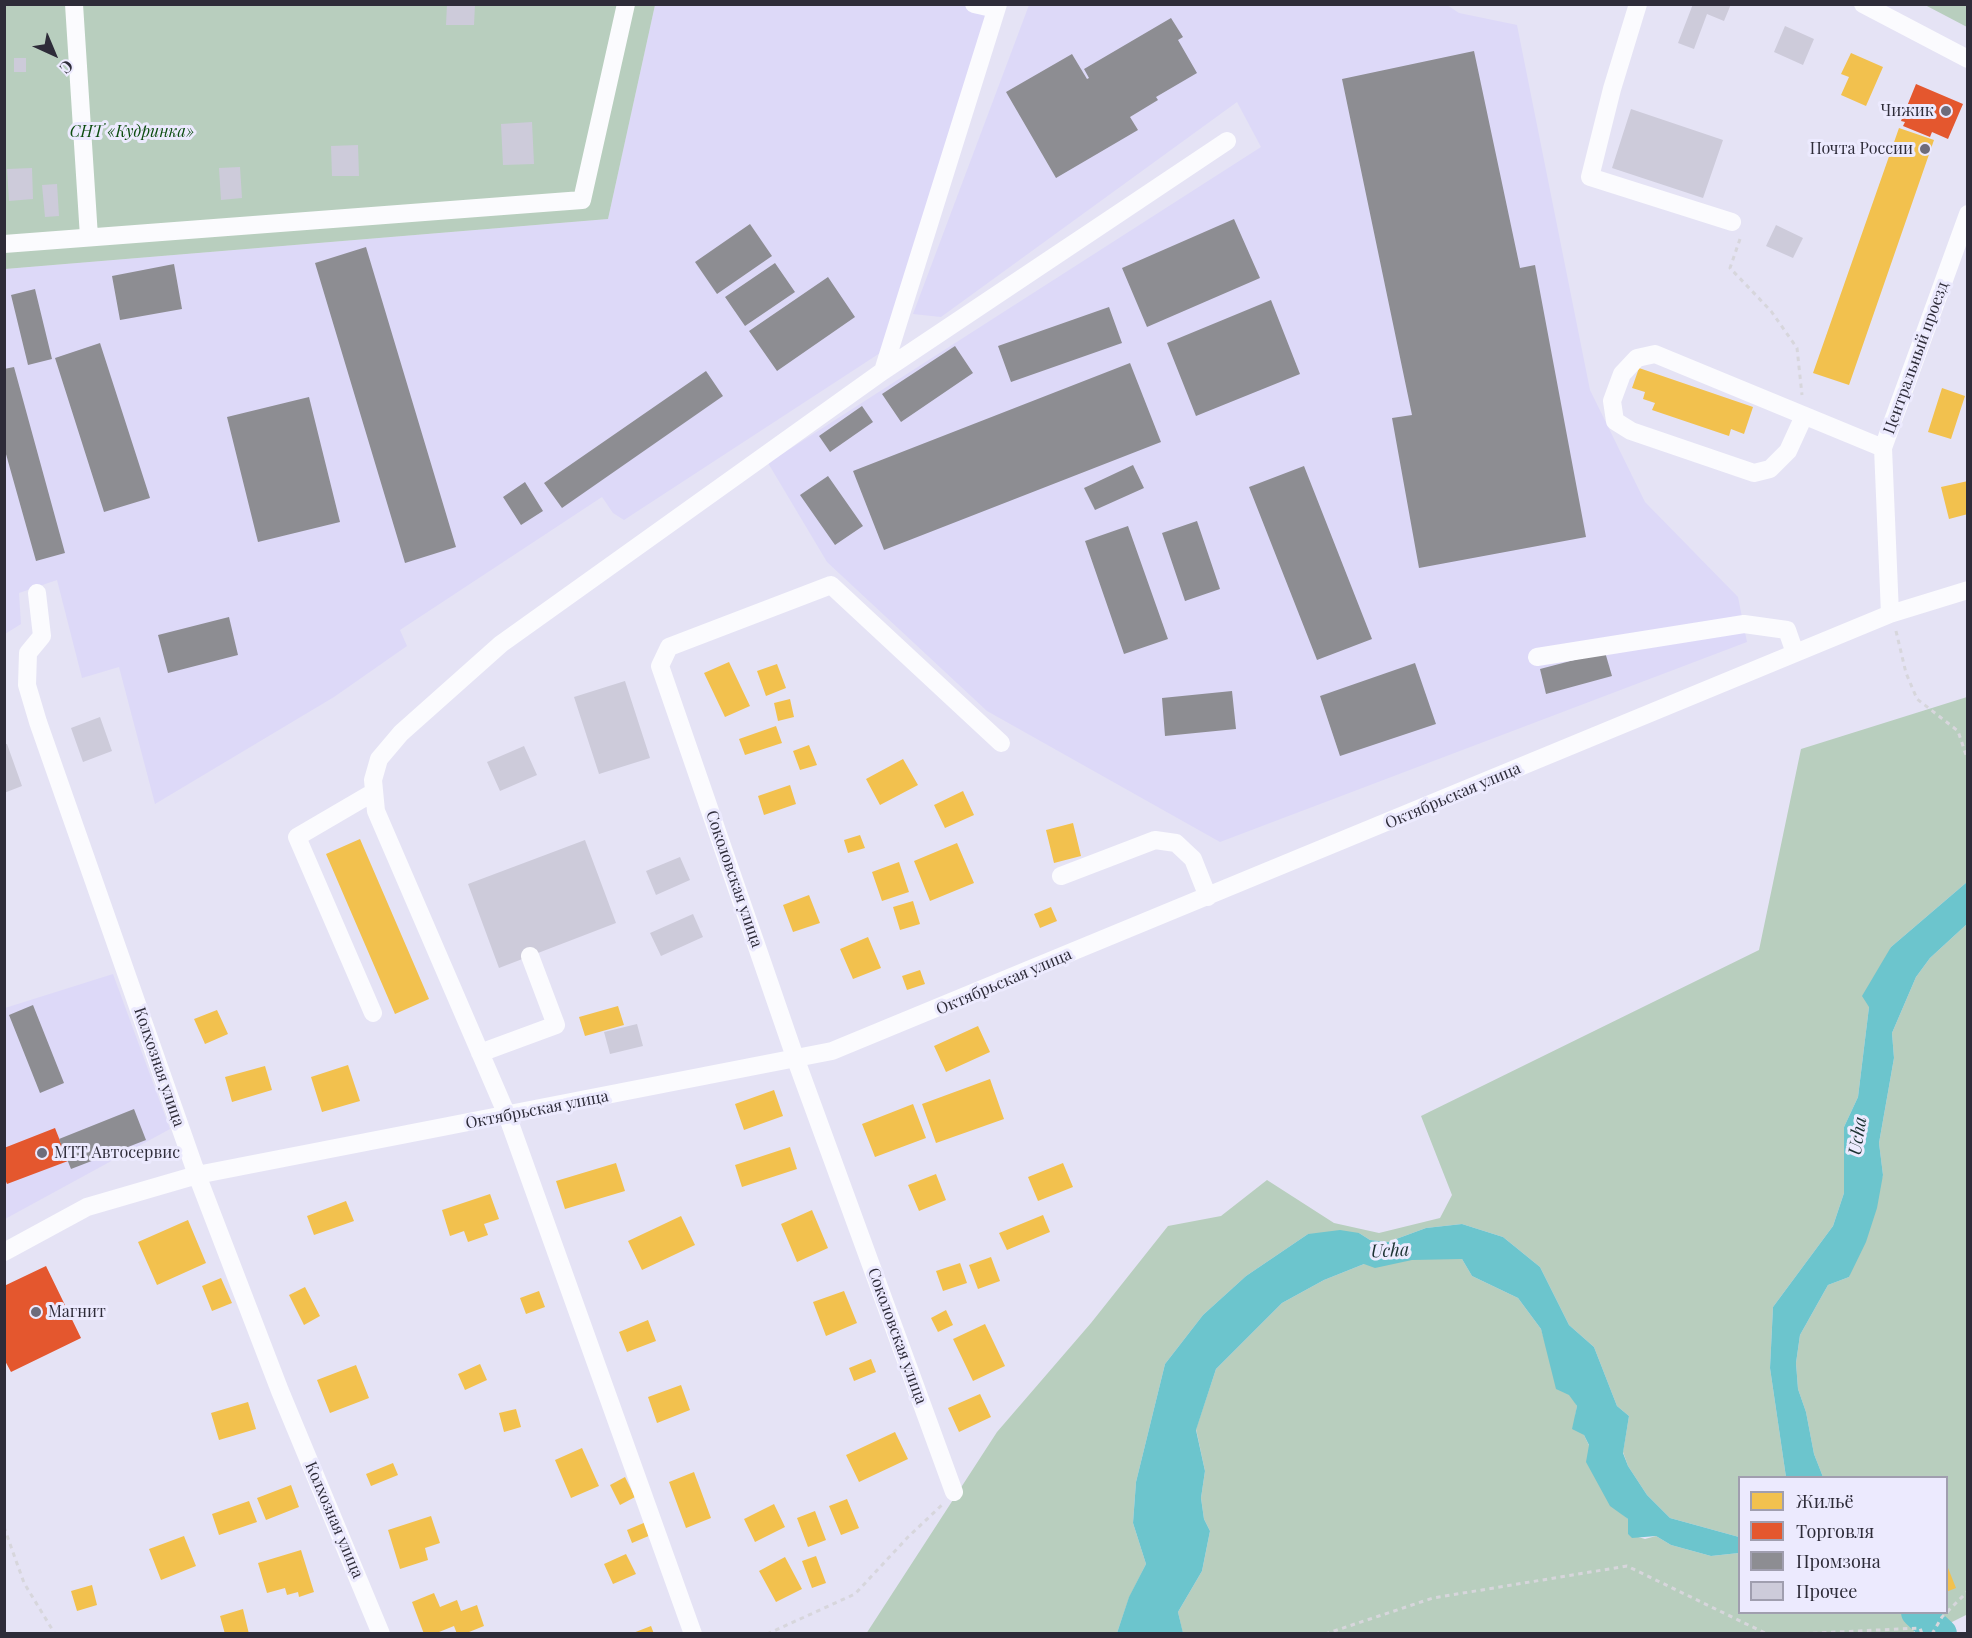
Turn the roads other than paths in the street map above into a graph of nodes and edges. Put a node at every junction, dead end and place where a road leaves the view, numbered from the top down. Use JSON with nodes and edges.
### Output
{"nodes":[{"id":1,"x":75,"y":4,"type":"edge"},
{"id":2,"x":626,"y":4,"type":"edge"},
{"id":3,"x":974,"y":4,"type":"edge"},
{"id":4,"x":1638,"y":4,"type":"edge"},
{"id":5,"x":1863,"y":4,"type":"edge"},
{"id":6,"x":997,"y":7,"type":"edge"},
{"id":7,"x":1968,"y":59,"type":"edge"},
{"id":8,"x":1227,"y":141,"type":"dead end"},
{"id":9,"x":1968,"y":214,"type":"edge"},
{"id":10,"x":1732,"y":222,"type":"road end"},
{"id":11,"x":89,"y":237,"type":"junction"},
{"id":12,"x":4,"y":244,"type":"edge"},
{"id":13,"x":883,"y":371,"type":"junction"},
{"id":14,"x":1804,"y":416,"type":"junction"},
{"id":15,"x":1883,"y":448,"type":"junction"},
{"id":16,"x":1968,"y":590,"type":"edge"},
{"id":17,"x":37,"y":593,"type":"dead end"},
{"id":18,"x":1890,"y":614,"type":"junction"},
{"id":19,"x":1795,"y":653,"type":"junction"},
{"id":20,"x":1537,"y":657,"type":"dead end"},
{"id":21,"x":1001,"y":743,"type":"dead end"},
{"id":22,"x":374,"y":792,"type":"junction"},
{"id":23,"x":1061,"y":876,"type":"dead end"},
{"id":24,"x":1208,"y":897,"type":"junction"},
{"id":25,"x":530,"y":956,"type":"dead end"},
{"id":26,"x":373,"y":1013,"type":"dead end"},
{"id":27,"x":480,"y":1053,"type":"junction"},
{"id":28,"x":796,"y":1060,"type":"junction"},
{"id":29,"x":507,"y":1115,"type":"junction"},
{"id":30,"x":197,"y":1175,"type":"junction"},
{"id":31,"x":4,"y":1252,"type":"edge"},
{"id":32,"x":954,"y":1492,"type":"road end"},
{"id":33,"x":381,"y":1634,"type":"edge"},
{"id":34,"x":693,"y":1634,"type":"edge"}],
"edges":[{"from":1,"to":11,"type":"street"},
{"from":2,"to":11,"type":"street"},
{"from":3,"to":6,"type":"street"},
{"from":4,"to":10,"type":"street"},
{"from":5,"to":7,"type":"street"},
{"from":6,"to":13,"type":"street"},
{"from":8,"to":13,"type":"street"},
{"from":9,"to":15,"type":"street","name":"Центральный проезд"},
{"from":11,"to":12,"type":"street"},
{"from":13,"to":22,"type":"street"},
{"from":14,"to":14,"type":"street"},
{"from":14,"to":15,"type":"street"},
{"from":15,"to":18,"type":"street","name":"Центральный проезд"},
{"from":16,"to":18,"type":"street","name":"Октябрьская улица"},
{"from":17,"to":30,"type":"street","name":"Колхозная улица"},
{"from":18,"to":19,"type":"street","name":"Октябрьская улица"},
{"from":19,"to":20,"type":"street"},
{"from":19,"to":24,"type":"street","name":"Октябрьская улица"},
{"from":21,"to":28,"type":"street","name":"Соколовская улица"},
{"from":22,"to":26,"type":"street"},
{"from":22,"to":27,"type":"street"},
{"from":23,"to":24,"type":"street"},
{"from":24,"to":28,"type":"street","name":"Октябрьская улица"},
{"from":25,"to":27,"type":"street"},
{"from":27,"to":29,"type":"street"},
{"from":28,"to":29,"type":"street","name":"Октябрьская улица"},
{"from":28,"to":32,"type":"street","name":"Соколовская улица"},
{"from":29,"to":30,"type":"street","name":"Октябрьская улица"},
{"from":29,"to":34,"type":"street"},
{"from":30,"to":31,"type":"street","name":"Октябрьская улица"},
{"from":30,"to":33,"type":"street","name":"Колхозная улица"}]}
